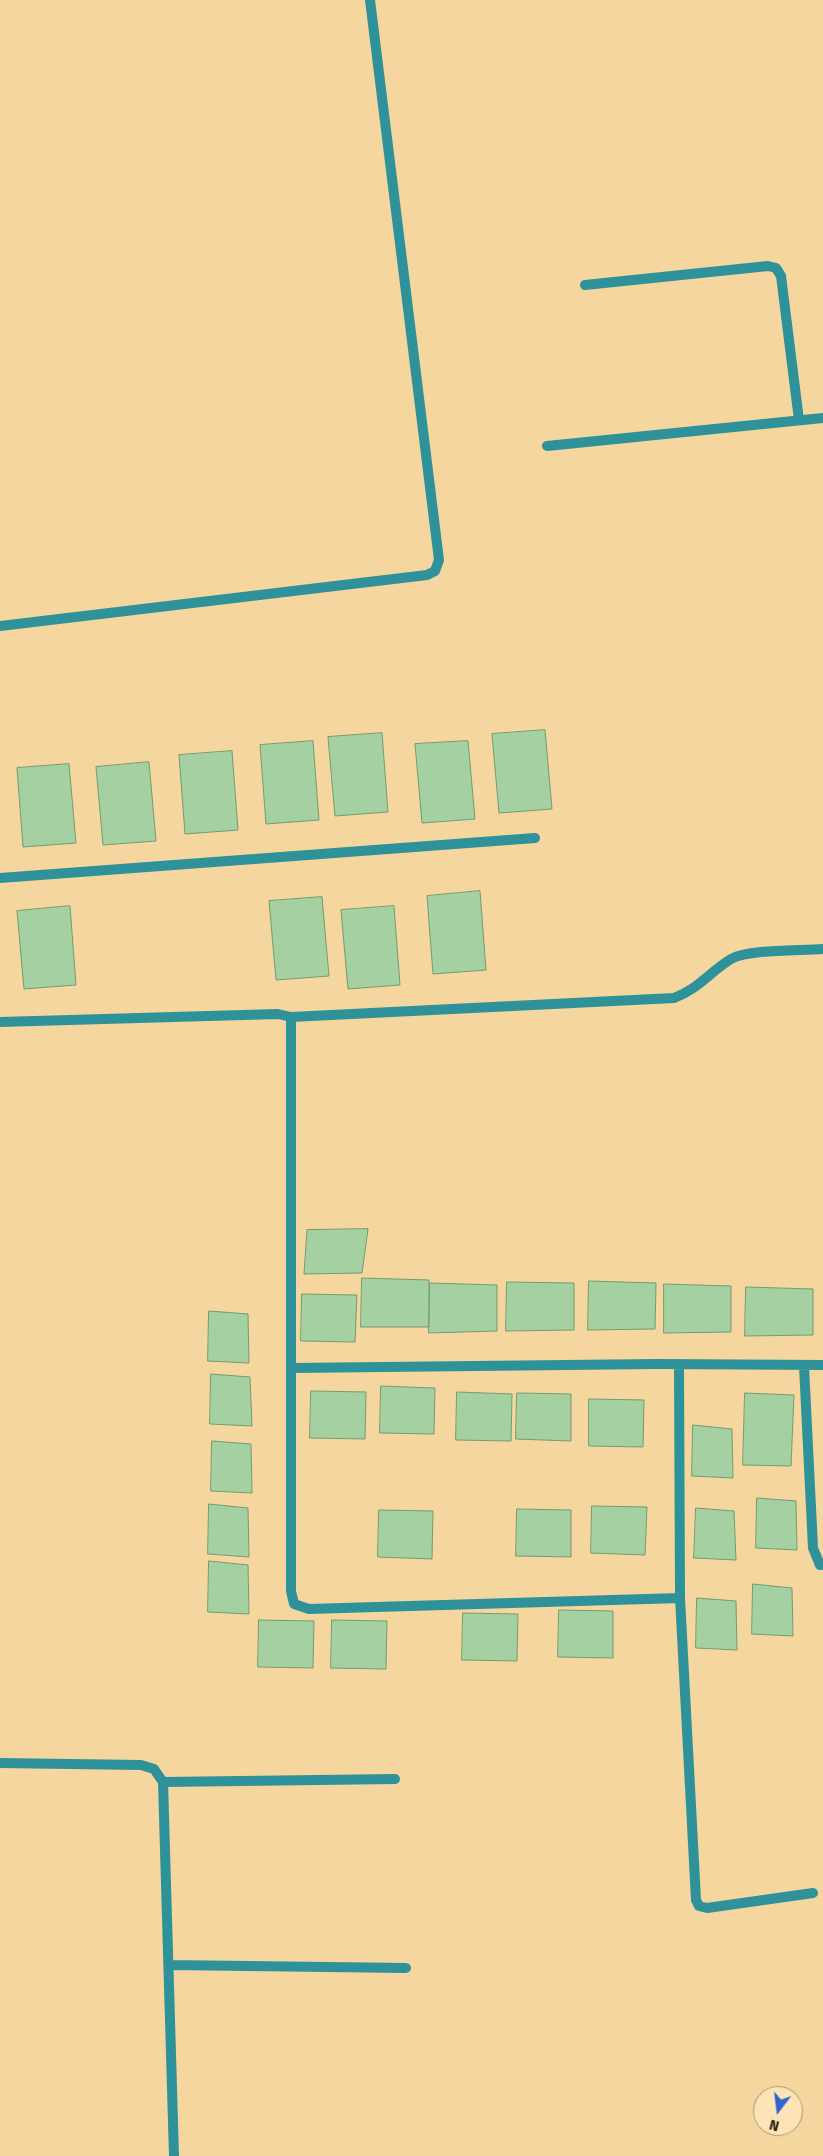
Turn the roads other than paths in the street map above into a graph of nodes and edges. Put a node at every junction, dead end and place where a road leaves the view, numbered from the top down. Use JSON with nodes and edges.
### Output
{"nodes":[{"id":1,"x":370,"y":0,"type":"edge"},
{"id":2,"x":585,"y":285,"type":"dead end"},
{"id":3,"x":823,"y":418,"type":"edge"},
{"id":4,"x":799,"y":420,"type":"junction"},
{"id":5,"x":547,"y":446,"type":"dead end"},
{"id":6,"x":0,"y":626,"type":"edge"},
{"id":7,"x":534,"y":838,"type":"dead end"},
{"id":8,"x":0,"y":878,"type":"edge"},
{"id":9,"x":823,"y":950,"type":"edge"},
{"id":10,"x":291,"y":1018,"type":"junction"},
{"id":11,"x":0,"y":1022,"type":"edge"},
{"id":12,"x":679,"y":1364,"type":"junction"},
{"id":13,"x":823,"y":1365,"type":"edge"},
{"id":14,"x":804,"y":1366,"type":"junction"},
{"id":15,"x":292,"y":1368,"type":"junction"},
{"id":16,"x":823,"y":1565,"type":"edge"},
{"id":17,"x":680,"y":1598,"type":"junction"},
{"id":18,"x":0,"y":1763,"type":"edge"},
{"id":19,"x":395,"y":1779,"type":"dead end"},
{"id":20,"x":163,"y":1782,"type":"junction"},
{"id":21,"x":813,"y":1893,"type":"dead end"},
{"id":22,"x":169,"y":1965,"type":"junction"},
{"id":23,"x":406,"y":1968,"type":"dead end"},
{"id":24,"x":174,"y":2156,"type":"edge"}],
"edges":[{"from":1,"to":6,"type":"street"},
{"from":2,"to":4,"type":"street"},
{"from":3,"to":4,"type":"street"},
{"from":4,"to":5,"type":"street"},
{"from":7,"to":8,"type":"street"},
{"from":9,"to":10,"type":"street"},
{"from":10,"to":11,"type":"street"},
{"from":10,"to":15,"type":"street"},
{"from":12,"to":14,"type":"street"},
{"from":12,"to":15,"type":"street"},
{"from":12,"to":17,"type":"street"},
{"from":13,"to":14,"type":"street"},
{"from":14,"to":16,"type":"street"},
{"from":15,"to":17,"type":"street"},
{"from":17,"to":21,"type":"street"},
{"from":18,"to":20,"type":"street"},
{"from":19,"to":20,"type":"street"},
{"from":20,"to":22,"type":"street"},
{"from":22,"to":23,"type":"street"},
{"from":22,"to":24,"type":"street"}]}
